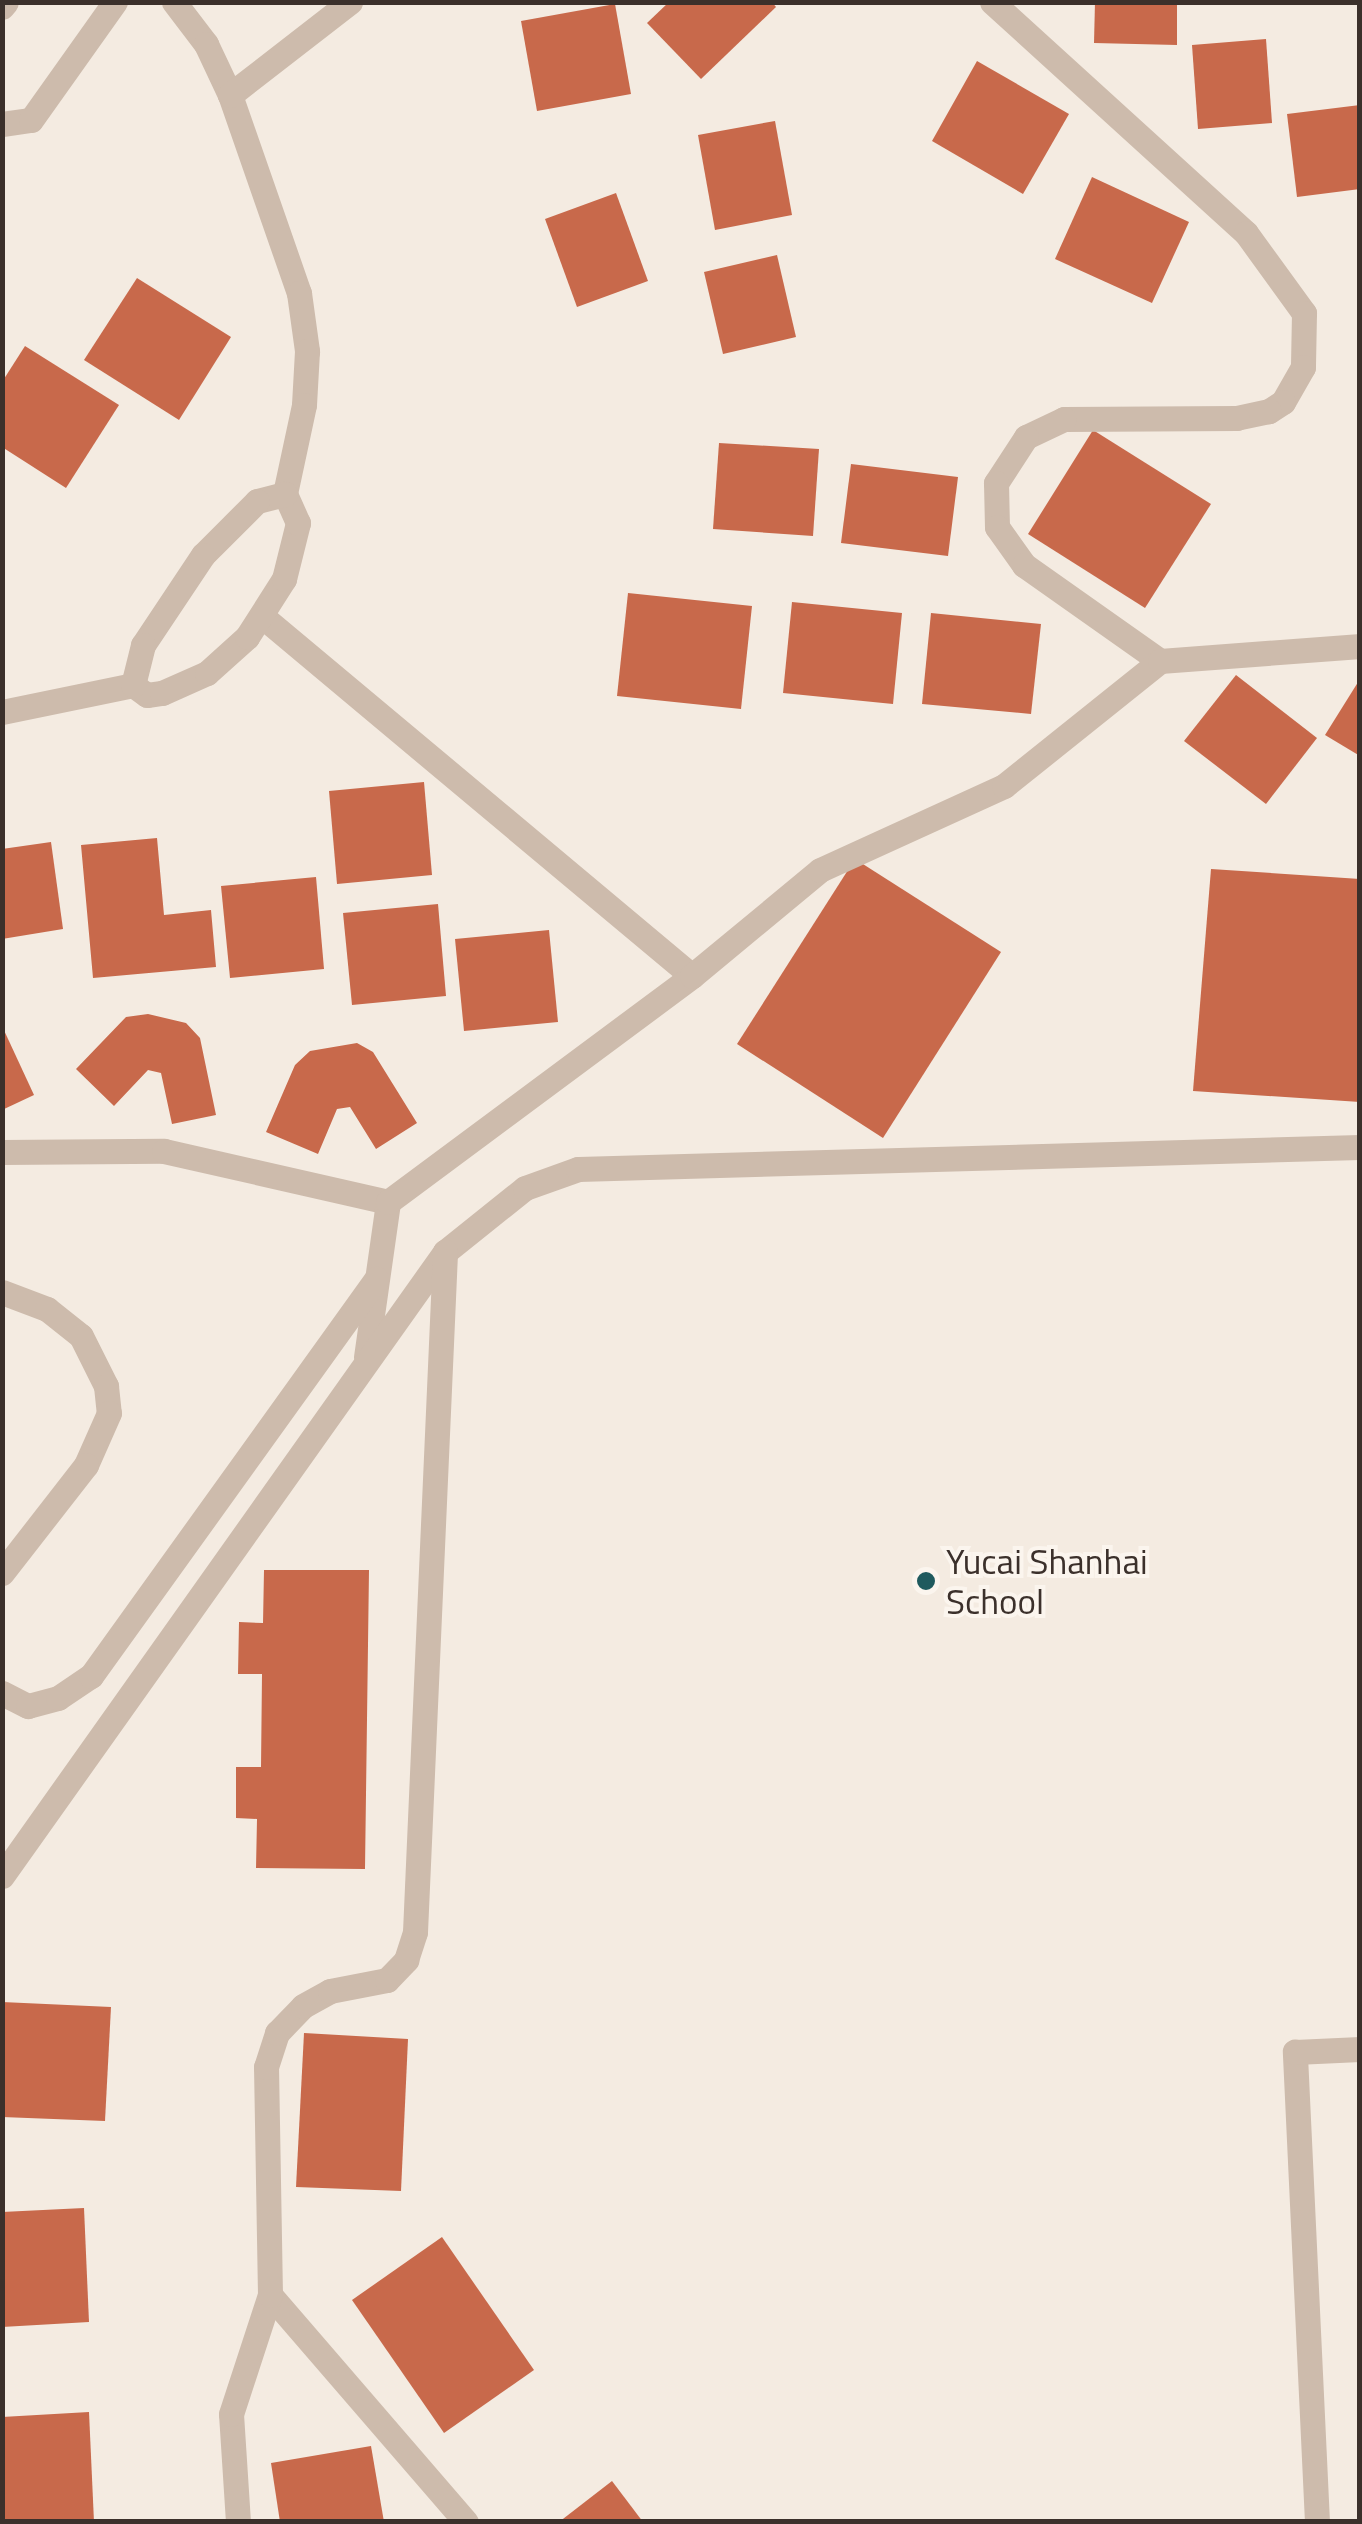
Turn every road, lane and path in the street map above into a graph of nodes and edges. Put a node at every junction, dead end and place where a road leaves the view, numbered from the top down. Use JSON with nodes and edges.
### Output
{"nodes":[{"id":1,"x":115,"y":2,"type":"edge"},
{"id":2,"x":174,"y":2,"type":"edge"},
{"id":3,"x":350,"y":2,"type":"edge"},
{"id":4,"x":992,"y":2,"type":"edge"},
{"id":5,"x":230,"y":95,"type":"junction"},
{"id":6,"x":2,"y":124,"type":"edge"},
{"id":7,"x":285,"y":494,"type":"junction"},
{"id":8,"x":263,"y":617,"type":"junction"},
{"id":9,"x":1360,"y":646,"type":"edge"},
{"id":10,"x":1160,"y":661,"type":"junction"},
{"id":11,"x":133,"y":685,"type":"junction"},
{"id":12,"x":2,"y":712,"type":"edge"},
{"id":13,"x":692,"y":976,"type":"junction"},
{"id":14,"x":1360,"y":1146,"type":"edge"},
{"id":15,"x":2,"y":1152,"type":"edge"},
{"id":16,"x":388,"y":1202,"type":"junction"},
{"id":17,"x":445,"y":1252,"type":"junction"},
{"id":18,"x":378,"y":1274,"type":"junction"},
{"id":19,"x":2,"y":1292,"type":"edge"},
{"id":20,"x":366,"y":1362,"type":"junction"},
{"id":21,"x":2,"y":1572,"type":"edge"},
{"id":22,"x":2,"y":1693,"type":"edge"},
{"id":23,"x":2,"y":1876,"type":"edge"},
{"id":24,"x":1360,"y":2049,"type":"edge"},
{"id":25,"x":270,"y":2295,"type":"junction"},
{"id":26,"x":238,"y":2522,"type":"edge"},
{"id":27,"x":466,"y":2522,"type":"edge"},
{"id":28,"x":1318,"y":2522,"type":"edge"}],
"edges":[{"from":1,"to":6,"type":"street"},
{"from":2,"to":5,"type":"street"},
{"from":3,"to":5,"type":"street"},
{"from":4,"to":10,"type":"street"},
{"from":5,"to":7,"type":"street"},
{"from":7,"to":8,"type":"street"},
{"from":7,"to":11,"type":"street"},
{"from":8,"to":11,"type":"street"},
{"from":8,"to":13,"type":"street"},
{"from":9,"to":10,"type":"street"},
{"from":10,"to":13,"type":"street"},
{"from":11,"to":12,"type":"street"},
{"from":13,"to":16,"type":"street"},
{"from":14,"to":17,"type":"street"},
{"from":15,"to":16,"type":"street"},
{"from":16,"to":18,"type":"street"},
{"from":17,"to":20,"type":"street"},
{"from":17,"to":25,"type":"street"},
{"from":18,"to":20,"type":"street"},
{"from":18,"to":22,"type":"street"},
{"from":19,"to":21,"type":"street"},
{"from":20,"to":23,"type":"street"},
{"from":24,"to":28,"type":"street"},
{"from":25,"to":26,"type":"street"},
{"from":25,"to":27,"type":"street"}]}
